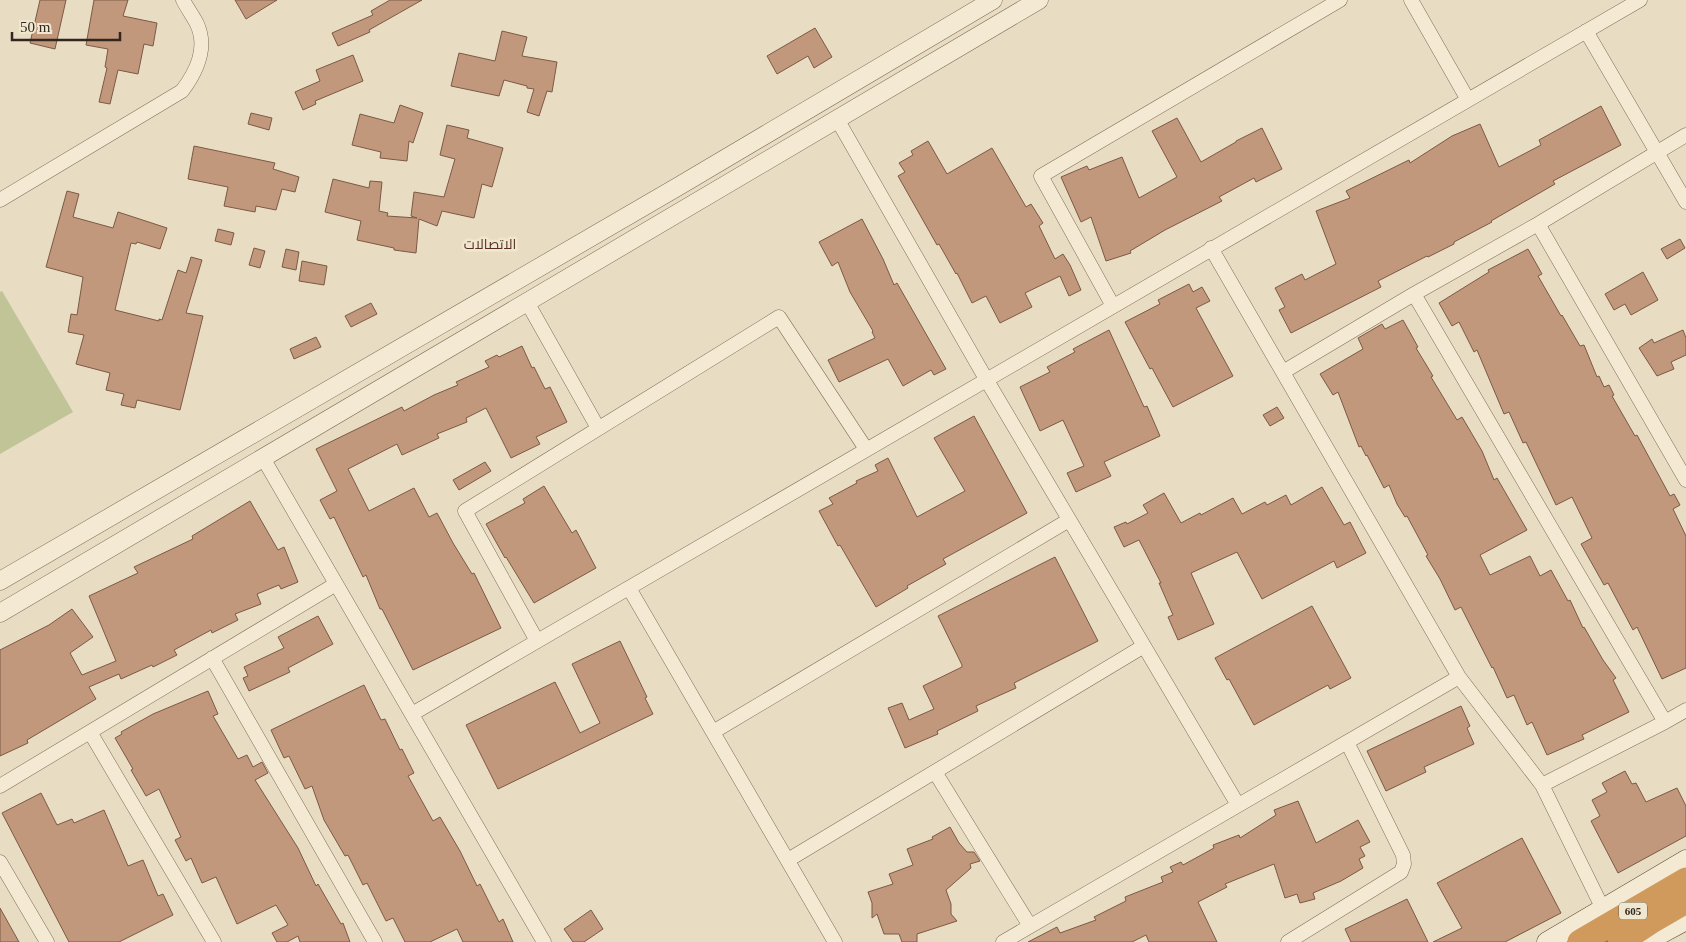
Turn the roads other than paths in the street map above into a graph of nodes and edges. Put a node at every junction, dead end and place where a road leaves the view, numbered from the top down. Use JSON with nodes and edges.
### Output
{"nodes":[{"id":1,"x":183,"y":0,"type":"edge"},
{"id":2,"x":993,"y":0,"type":"edge"},
{"id":3,"x":1039,"y":0,"type":"edge"},
{"id":4,"x":1340,"y":0,"type":"edge"},
{"id":5,"x":1410,"y":0,"type":"edge"},
{"id":6,"x":1640,"y":0,"type":"edge"},
{"id":7,"x":1586,"y":32,"type":"junction"},
{"id":8,"x":1468,"y":100,"type":"junction"},
{"id":9,"x":837,"y":119,"type":"junction"},
{"id":10,"x":1686,"y":135,"type":"edge"},
{"id":11,"x":1656,"y":152,"type":"junction"},
{"id":12,"x":0,"y":200,"type":"edge"},
{"id":13,"x":1686,"y":202,"type":"edge"},
{"id":14,"x":1538,"y":224,"type":"junction"},
{"id":15,"x":1211,"y":248,"type":"junction"},
{"id":16,"x":1414,"y":294,"type":"junction"},
{"id":17,"x":527,"y":302,"type":"junction"},
{"id":18,"x":1113,"y":306,"type":"junction"},
{"id":19,"x":1283,"y":372,"type":"junction"},
{"id":20,"x":986,"y":380,"type":"junction"},
{"id":21,"x":598,"y":428,"type":"junction"},
{"id":22,"x":866,"y":449,"type":"junction"},
{"id":23,"x":263,"y":458,"type":"junction"},
{"id":24,"x":1686,"y":480,"type":"edge"},
{"id":25,"x":1069,"y":520,"type":"junction"},
{"id":26,"x":0,"y":581,"type":"edge"},
{"id":27,"x":336,"y":584,"type":"junction"},
{"id":28,"x":628,"y":588,"type":"junction"},
{"id":29,"x":0,"y":613,"type":"edge"},
{"id":30,"x":537,"y":641,"type":"junction"},
{"id":31,"x":1144,"y":646,"type":"junction"},
{"id":32,"x":212,"y":658,"type":"junction"},
{"id":33,"x":1460,"y":677,"type":"junction"},
{"id":34,"x":1686,"y":710,"type":"edge"},
{"id":35,"x":412,"y":714,"type":"junction"},
{"id":36,"x":1665,"y":722,"type":"junction"},
{"id":37,"x":90,"y":732,"type":"junction"},
{"id":38,"x":713,"y":732,"type":"junction"},
{"id":39,"x":1346,"y":742,"type":"junction"},
{"id":40,"x":935,"y":772,"type":"junction"},
{"id":41,"x":1542,"y":785,"type":"junction"},
{"id":42,"x":0,"y":786,"type":"edge"},
{"id":43,"x":1238,"y":805,"type":"junction"},
{"id":44,"x":788,"y":860,"type":"junction"},
{"id":45,"x":1686,"y":860,"type":"edge"},
{"id":46,"x":0,"y":862,"type":"edge"},
{"id":47,"x":1686,"y":880,"type":"edge"},
{"id":48,"x":1686,"y":901,"type":"edge"},
{"id":49,"x":1603,"y":909,"type":"junction"},
{"id":50,"x":1686,"y":920,"type":"edge"},
{"id":51,"x":1030,"y":926,"type":"junction"},
{"id":52,"x":47,"y":942,"type":"edge"},
{"id":53,"x":214,"y":942,"type":"edge"},
{"id":54,"x":375,"y":942,"type":"edge"},
{"id":55,"x":544,"y":942,"type":"edge"},
{"id":56,"x":835,"y":942,"type":"edge"},
{"id":57,"x":1004,"y":942,"type":"edge"},
{"id":58,"x":1288,"y":942,"type":"edge"},
{"id":59,"x":1547,"y":942,"type":"edge"},
{"id":60,"x":1580,"y":942,"type":"edge"},
{"id":61,"x":1620,"y":942,"type":"edge"},
{"id":62,"x":1645,"y":942,"type":"edge"}],
"edges":[{"from":1,"to":12,"type":"street"},
{"from":2,"to":26,"type":"street"},
{"from":3,"to":9,"type":"street"},
{"from":4,"to":18,"type":"street"},
{"from":5,"to":8,"type":"street"},
{"from":6,"to":7,"type":"street"},
{"from":7,"to":8,"type":"street"},
{"from":7,"to":11,"type":"street"},
{"from":8,"to":15,"type":"street"},
{"from":9,"to":17,"type":"street"},
{"from":9,"to":20,"type":"street"},
{"from":10,"to":11,"type":"street"},
{"from":11,"to":13,"type":"street"},
{"from":11,"to":14,"type":"street"},
{"from":14,"to":16,"type":"street"},
{"from":14,"to":24,"type":"street"},
{"from":15,"to":18,"type":"street"},
{"from":15,"to":19,"type":"street"},
{"from":16,"to":19,"type":"street"},
{"from":16,"to":36,"type":"street"},
{"from":17,"to":21,"type":"street"},
{"from":17,"to":23,"type":"street"},
{"from":18,"to":20,"type":"street"},
{"from":19,"to":33,"type":"street"},
{"from":20,"to":22,"type":"street"},
{"from":20,"to":25,"type":"street"},
{"from":21,"to":22,"type":"street"},
{"from":21,"to":30,"type":"street"},
{"from":22,"to":28,"type":"street"},
{"from":23,"to":27,"type":"street"},
{"from":23,"to":29,"type":"street"},
{"from":25,"to":31,"type":"street"},
{"from":25,"to":38,"type":"street"},
{"from":27,"to":32,"type":"street"},
{"from":27,"to":35,"type":"street"},
{"from":28,"to":30,"type":"street"},
{"from":28,"to":38,"type":"street"},
{"from":30,"to":35,"type":"street"},
{"from":31,"to":40,"type":"street"},
{"from":31,"to":43,"type":"street"},
{"from":32,"to":37,"type":"street"},
{"from":32,"to":54,"type":"street"},
{"from":33,"to":39,"type":"street"},
{"from":33,"to":41,"type":"street"},
{"from":34,"to":36,"type":"street"},
{"from":35,"to":55,"type":"street"},
{"from":36,"to":41,"type":"street"},
{"from":37,"to":42,"type":"street"},
{"from":37,"to":53,"type":"street"},
{"from":38,"to":44,"type":"street"},
{"from":39,"to":43,"type":"street"},
{"from":39,"to":58,"type":"street"},
{"from":40,"to":44,"type":"street"},
{"from":40,"to":51,"type":"street"},
{"from":41,"to":49,"type":"street"},
{"from":43,"to":51,"type":"street"},
{"from":44,"to":56,"type":"street"},
{"from":45,"to":49,"type":"main road"},
{"from":46,"to":52,"type":"street"},
{"from":47,"to":60,"type":"highway","number":"605"},
{"from":48,"to":61,"type":"highway","number":"605"},
{"from":49,"to":59,"type":"main road"},
{"from":50,"to":62,"type":"main road"},
{"from":51,"to":57,"type":"street"}]}
